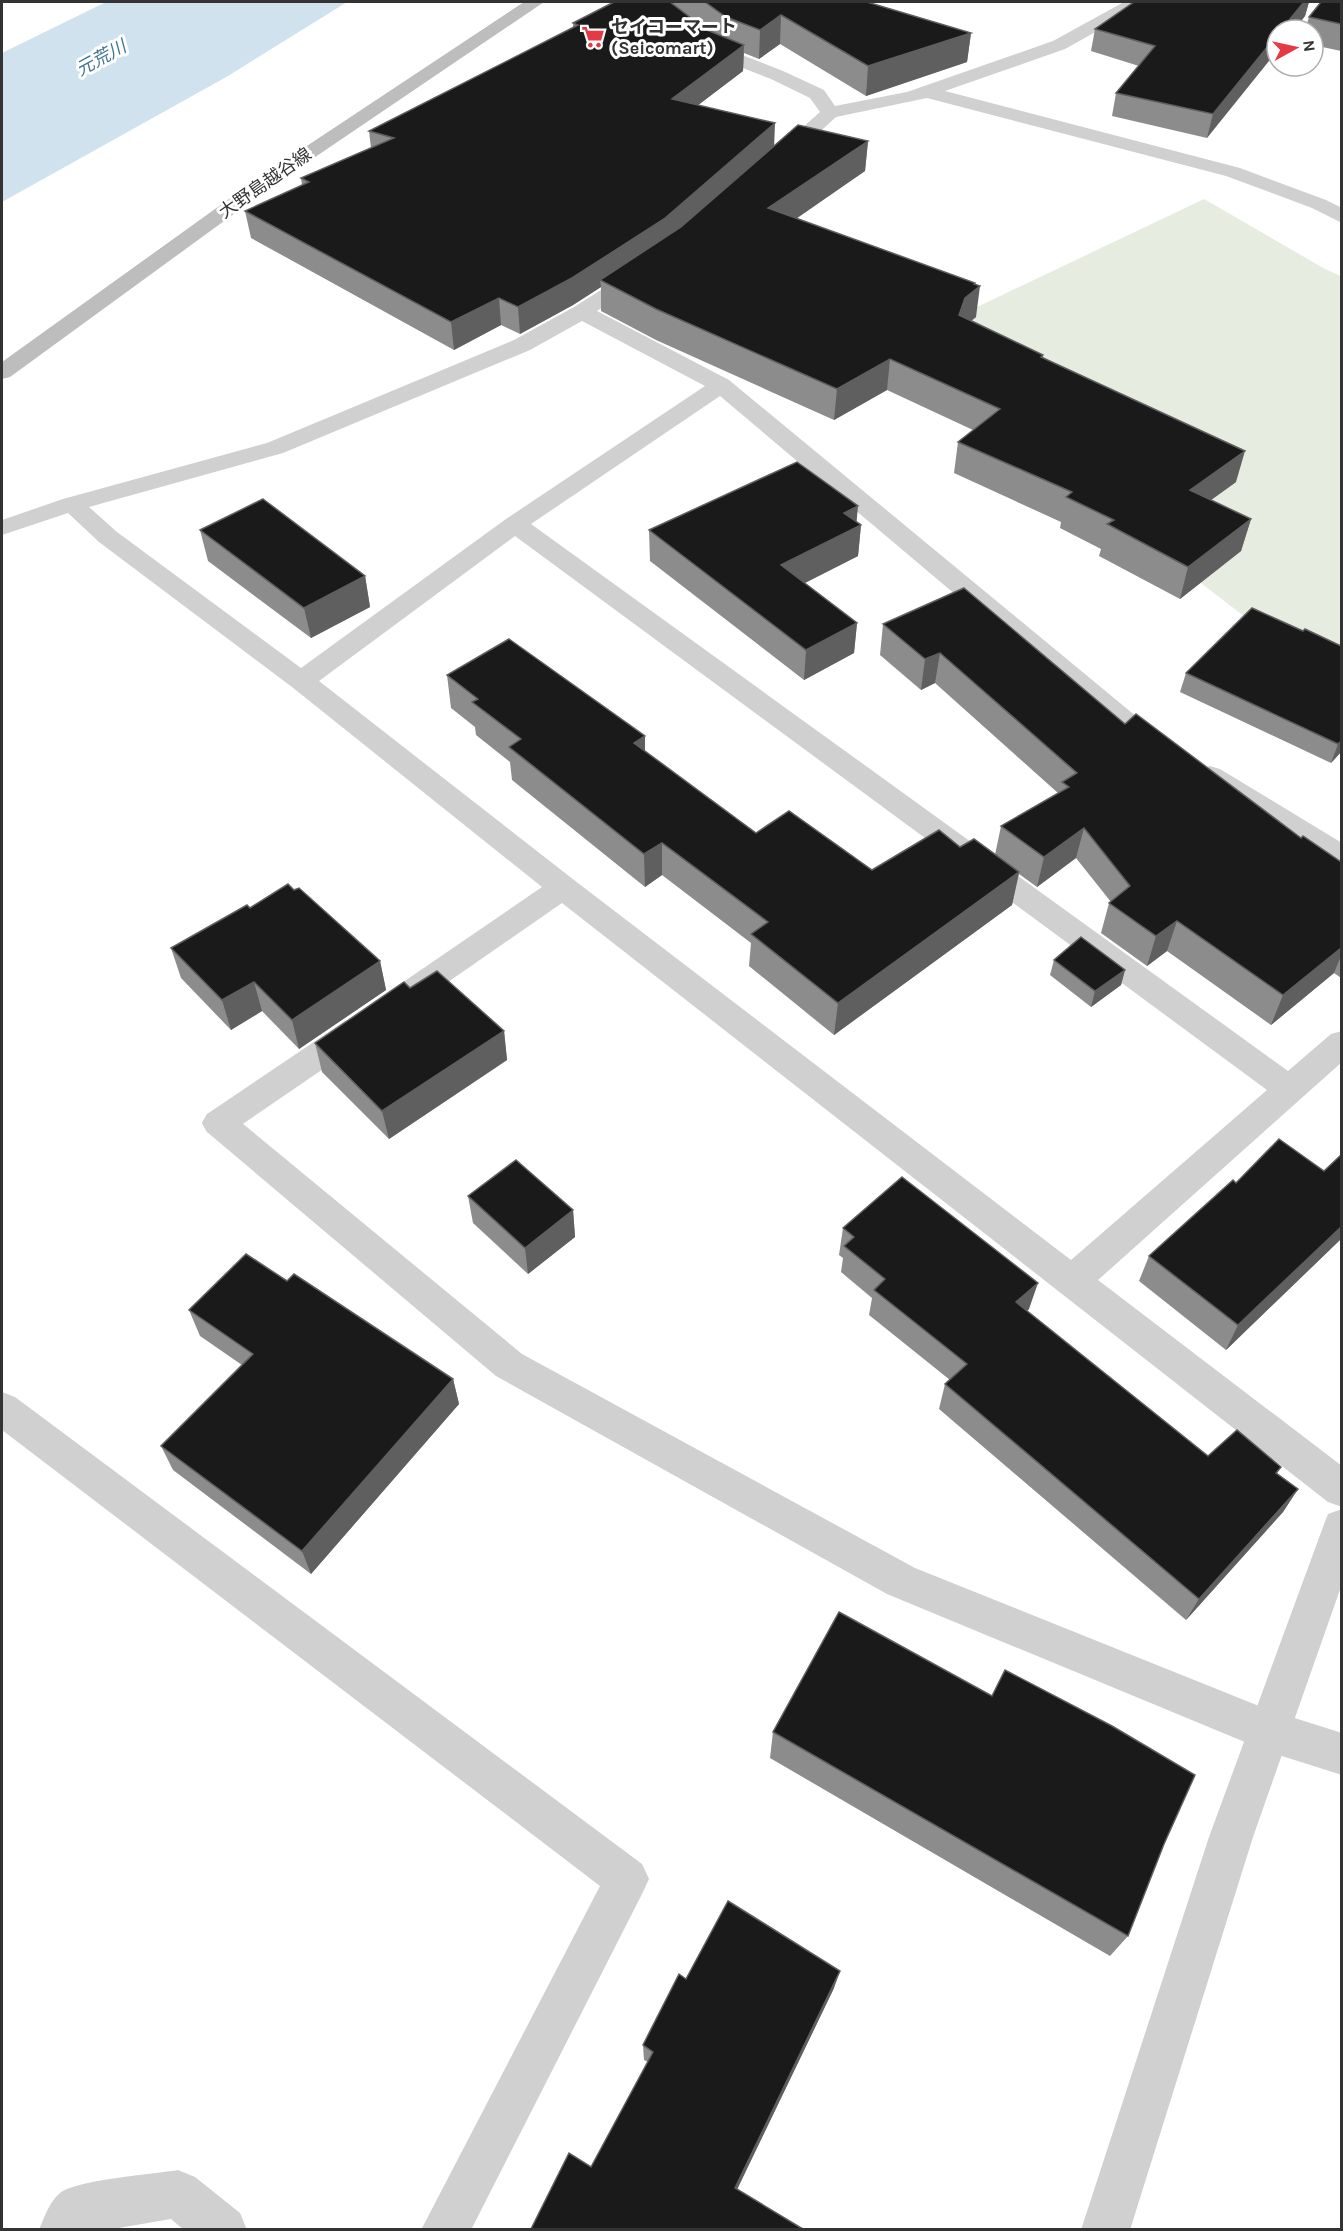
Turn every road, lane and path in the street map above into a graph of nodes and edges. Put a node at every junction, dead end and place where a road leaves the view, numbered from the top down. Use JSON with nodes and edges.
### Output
{"nodes":[{"id":1,"x":535,"y":2,"type":"edge"},
{"id":2,"x":654,"y":2,"type":"edge"},
{"id":3,"x":1136,"y":2,"type":"edge"},
{"id":4,"x":926,"y":92,"type":"junction"},
{"id":5,"x":830,"y":113,"type":"junction"},
{"id":6,"x":759,"y":176,"type":"edge"},
{"id":7,"x":1341,"y":217,"type":"edge"},
{"id":8,"x":652,"y":266,"type":"edge"},
{"id":9,"x":582,"y":312,"type":"junction"},
{"id":10,"x":2,"y":372,"type":"edge"},
{"id":11,"x":721,"y":386,"type":"junction"},
{"id":12,"x":72,"y":504,"type":"junction"},
{"id":13,"x":515,"y":525,"type":"junction"},
{"id":14,"x":2,"y":528,"type":"edge"},
{"id":15,"x":301,"y":681,"type":"junction"},
{"id":16,"x":1341,"y":857,"type":"edge"},
{"id":17,"x":563,"y":888,"type":"junction"},
{"id":18,"x":1341,"y":1044,"type":"edge"},
{"id":19,"x":1289,"y":1089,"type":"junction"},
{"id":20,"x":1072,"y":1281,"type":"junction"},
{"id":21,"x":2,"y":1409,"type":"edge"},
{"id":22,"x":1341,"y":1489,"type":"edge"},
{"id":23,"x":1341,"y":1527,"type":"edge"},
{"id":24,"x":1269,"y":1731,"type":"junction"},
{"id":25,"x":1341,"y":1754,"type":"edge"},
{"id":26,"x":63,"y":2229,"type":"edge"},
{"id":27,"x":223,"y":2229,"type":"edge"},
{"id":28,"x":445,"y":2229,"type":"edge"},
{"id":29,"x":1105,"y":2229,"type":"edge"}],
"edges":[{"from":1,"to":10,"type":"main road","name":"大野島越谷線"},
{"from":2,"to":5,"type":"street"},
{"from":3,"to":4,"type":"street"},
{"from":4,"to":5,"type":"street"},
{"from":4,"to":7,"type":"street"},
{"from":5,"to":6,"type":"street"},
{"from":8,"to":9,"type":"street"},
{"from":9,"to":11,"type":"street"},
{"from":9,"to":12,"type":"street"},
{"from":11,"to":13,"type":"street"},
{"from":11,"to":16,"type":"street"},
{"from":12,"to":14,"type":"street"},
{"from":12,"to":15,"type":"street"},
{"from":13,"to":15,"type":"street"},
{"from":13,"to":19,"type":"street"},
{"from":15,"to":17,"type":"street"},
{"from":17,"to":20,"type":"street"},
{"from":17,"to":24,"type":"street"},
{"from":18,"to":19,"type":"street"},
{"from":19,"to":20,"type":"street"},
{"from":20,"to":22,"type":"street"},
{"from":21,"to":28,"type":"street"},
{"from":23,"to":24,"type":"street"},
{"from":24,"to":25,"type":"street"},
{"from":24,"to":29,"type":"street"},
{"from":26,"to":27,"type":"street"}]}
